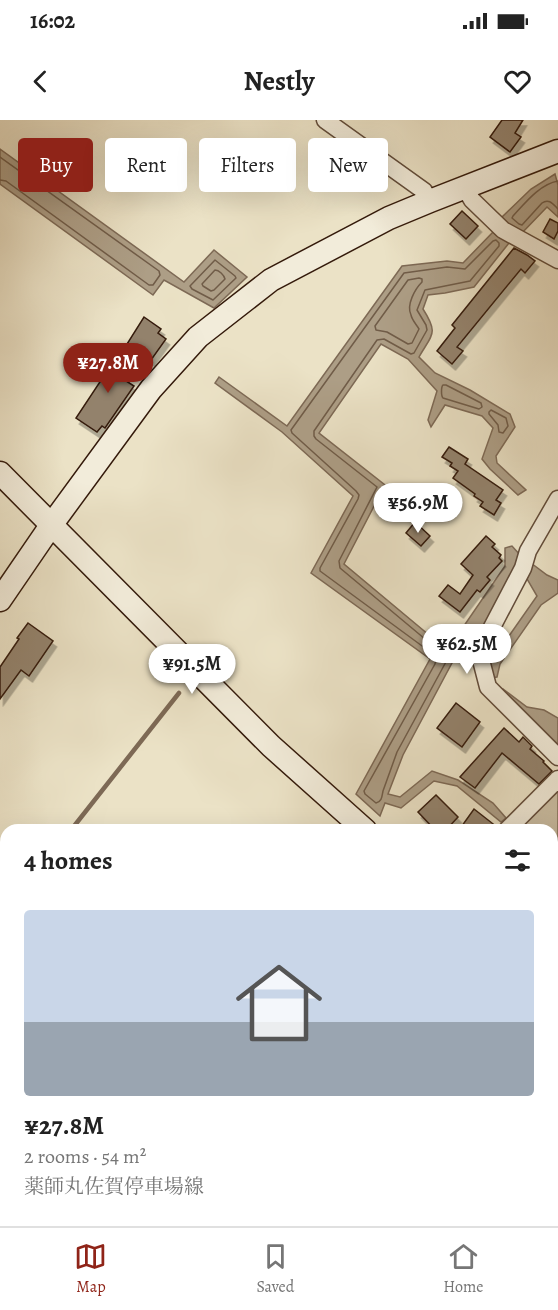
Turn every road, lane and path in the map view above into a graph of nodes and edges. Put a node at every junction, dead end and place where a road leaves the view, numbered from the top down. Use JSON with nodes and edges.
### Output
{"nodes":[{"id":1,"x":325,"y":120,"type":"edge"},
{"id":2,"x":558,"y":152,"type":"edge"},
{"id":3,"x":465,"y":188,"type":"junction"},
{"id":4,"x":430,"y":201,"type":"junction"},
{"id":5,"x":558,"y":260,"type":"edge"},
{"id":6,"x":0,"y":473,"type":"edge"},
{"id":7,"x":558,"y":499,"type":"edge"},
{"id":8,"x":51,"y":525,"type":"junction"},
{"id":9,"x":0,"y":600,"type":"edge"},
{"id":10,"x":558,"y":757,"type":"edge"},
{"id":11,"x":558,"y":779,"type":"edge"},
{"id":12,"x":358,"y":824,"type":"edge"},
{"id":13,"x":513,"y":824,"type":"edge"}],
"edges":[{"from":1,"to":4,"type":"street"},
{"from":2,"to":3,"type":"main road"},
{"from":3,"to":4,"type":"main road"},
{"from":3,"to":5,"type":"street"},
{"from":4,"to":8,"type":"main road"},
{"from":6,"to":8,"type":"main road"},
{"from":7,"to":10,"type":"street"},
{"from":8,"to":9,"type":"main road"},
{"from":8,"to":12,"type":"main road"},
{"from":11,"to":13,"type":"street"}]}
